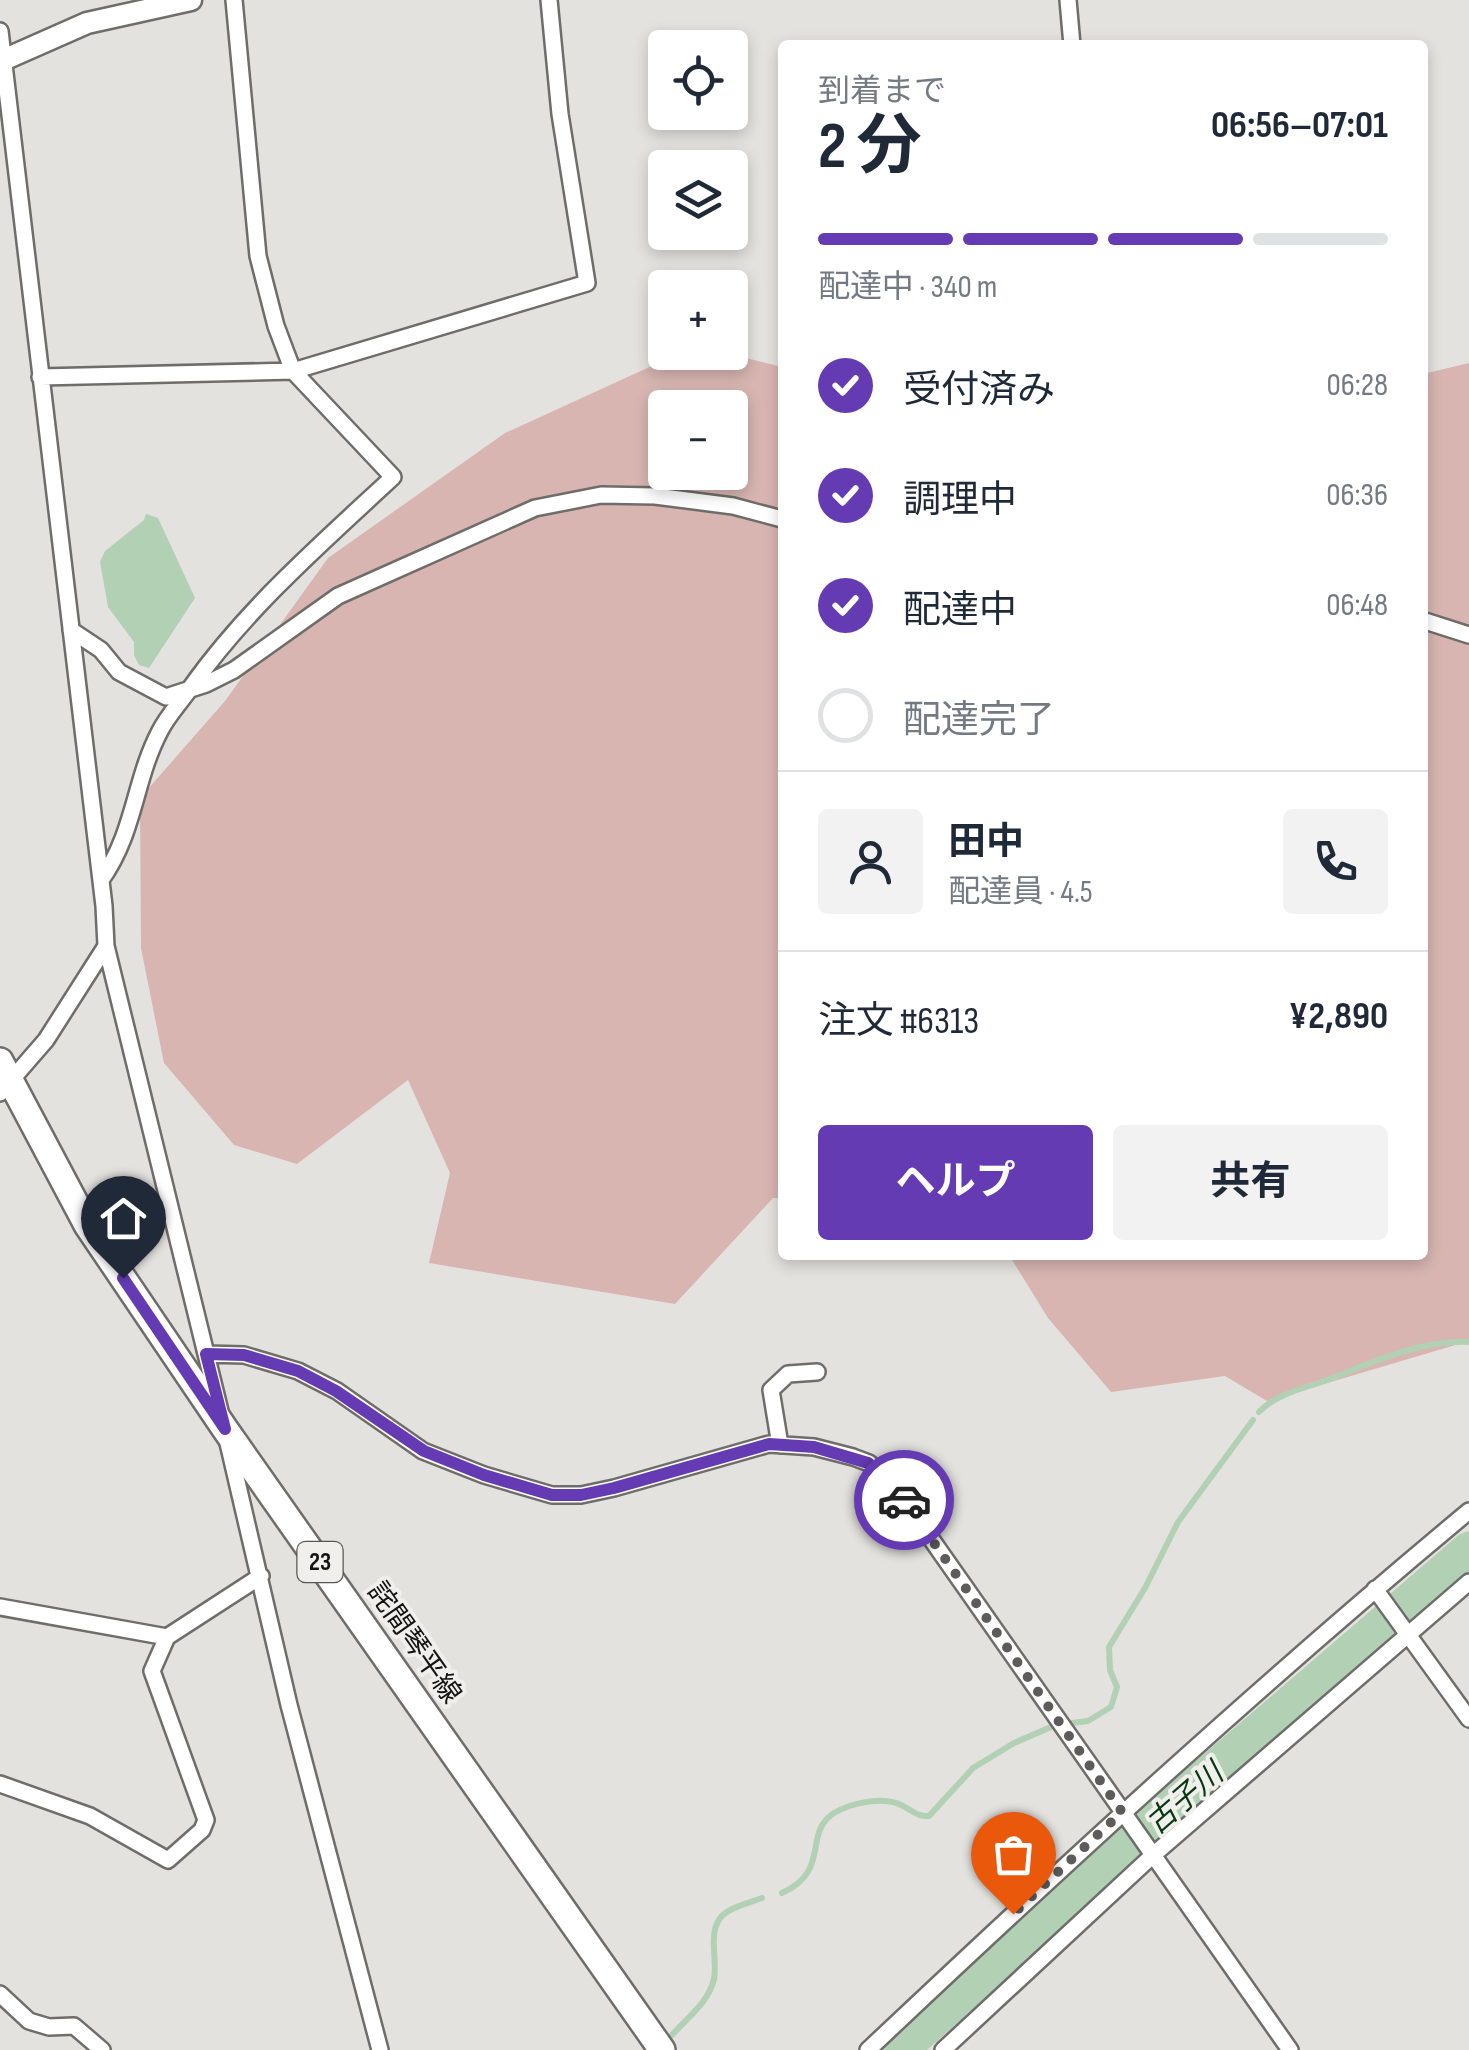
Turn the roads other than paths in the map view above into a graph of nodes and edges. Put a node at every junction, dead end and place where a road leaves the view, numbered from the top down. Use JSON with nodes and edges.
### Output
{"nodes":[{"id":1,"x":191,"y":0,"type":"edge"},
{"id":2,"x":234,"y":0,"type":"edge"},
{"id":3,"x":549,"y":0,"type":"edge"},
{"id":4,"x":1068,"y":0,"type":"edge"},
{"id":5,"x":0,"y":31,"type":"edge"},
{"id":6,"x":1072,"y":40,"type":"edge"},
{"id":7,"x":2,"y":60,"type":"edge"},
{"id":8,"x":294,"y":371,"type":"junction"},
{"id":9,"x":40,"y":378,"type":"junction"},
{"id":10,"x":778,"y":518,"type":"edge"},
{"id":11,"x":1428,"y":622,"type":"edge"},
{"id":12,"x":71,"y":630,"type":"junction"},
{"id":13,"x":1469,"y":635,"type":"edge"},
{"id":14,"x":191,"y":688,"type":"junction"},
{"id":15,"x":101,"y":880,"type":"junction"},
{"id":16,"x":106,"y":946,"type":"junction"},
{"id":17,"x":3,"y":1079,"type":"edge"},
{"id":18,"x":206,"y":1354,"type":"junction"},
{"id":19,"x":817,"y":1372,"type":"dead end"},
{"id":20,"x":225,"y":1429,"type":"junction"},
{"id":21,"x":780,"y":1445,"type":"junction"},
{"id":22,"x":1469,"y":1511,"type":"edge"},
{"id":23,"x":261,"y":1576,"type":"junction"},
{"id":24,"x":1469,"y":1582,"type":"edge"},
{"id":25,"x":1375,"y":1589,"type":"junction"},
{"id":26,"x":0,"y":1607,"type":"edge"},
{"id":27,"x":1408,"y":1632,"type":"junction"},
{"id":28,"x":167,"y":1636,"type":"junction"},
{"id":29,"x":1469,"y":1719,"type":"edge"},
{"id":30,"x":0,"y":1784,"type":"edge"},
{"id":31,"x":1125,"y":1816,"type":"junction"},
{"id":32,"x":1152,"y":1856,"type":"junction"},
{"id":33,"x":0,"y":1994,"type":"edge"},
{"id":34,"x":876,"y":2047,"type":"edge"},
{"id":35,"x":102,"y":2050,"type":"edge"},
{"id":36,"x":380,"y":2050,"type":"edge"},
{"id":37,"x":662,"y":2050,"type":"edge"},
{"id":38,"x":944,"y":2050,"type":"edge"},
{"id":39,"x":1290,"y":2050,"type":"edge"}],
"edges":[{"from":1,"to":7,"type":"street"},
{"from":2,"to":8,"type":"street"},
{"from":3,"to":8,"type":"street"},
{"from":4,"to":6,"type":"street"},
{"from":5,"to":7,"type":"street"},
{"from":7,"to":9,"type":"street"},
{"from":8,"to":9,"type":"street"},
{"from":8,"to":14,"type":"street"},
{"from":9,"to":12,"type":"street"},
{"from":10,"to":14,"type":"street"},
{"from":11,"to":13,"type":"street"},
{"from":12,"to":14,"type":"street"},
{"from":12,"to":15,"type":"street"},
{"from":14,"to":15,"type":"street"},
{"from":15,"to":16,"type":"street"},
{"from":16,"to":17,"type":"street"},
{"from":16,"to":18,"type":"street"},
{"from":17,"to":20,"type":"main road","name":"詫間琴平線","number":"23"},
{"from":18,"to":20,"type":"street"},
{"from":18,"to":21,"type":"street"},
{"from":19,"to":21,"type":"street"},
{"from":20,"to":23,"type":"street"},
{"from":20,"to":37,"type":"main road","name":"詫間琴平線","number":"23"},
{"from":21,"to":31,"type":"street"},
{"from":22,"to":25,"type":"street"},
{"from":23,"to":28,"type":"street"},
{"from":23,"to":36,"type":"street"},
{"from":24,"to":27,"type":"street"},
{"from":25,"to":27,"type":"street"},
{"from":25,"to":31,"type":"street"},
{"from":26,"to":28,"type":"street"},
{"from":27,"to":29,"type":"street"},
{"from":27,"to":32,"type":"street"},
{"from":28,"to":30,"type":"street"},
{"from":31,"to":32,"type":"street"},
{"from":31,"to":34,"type":"street"},
{"from":32,"to":38,"type":"street"},
{"from":32,"to":39,"type":"street"},
{"from":33,"to":35,"type":"street"}]}
